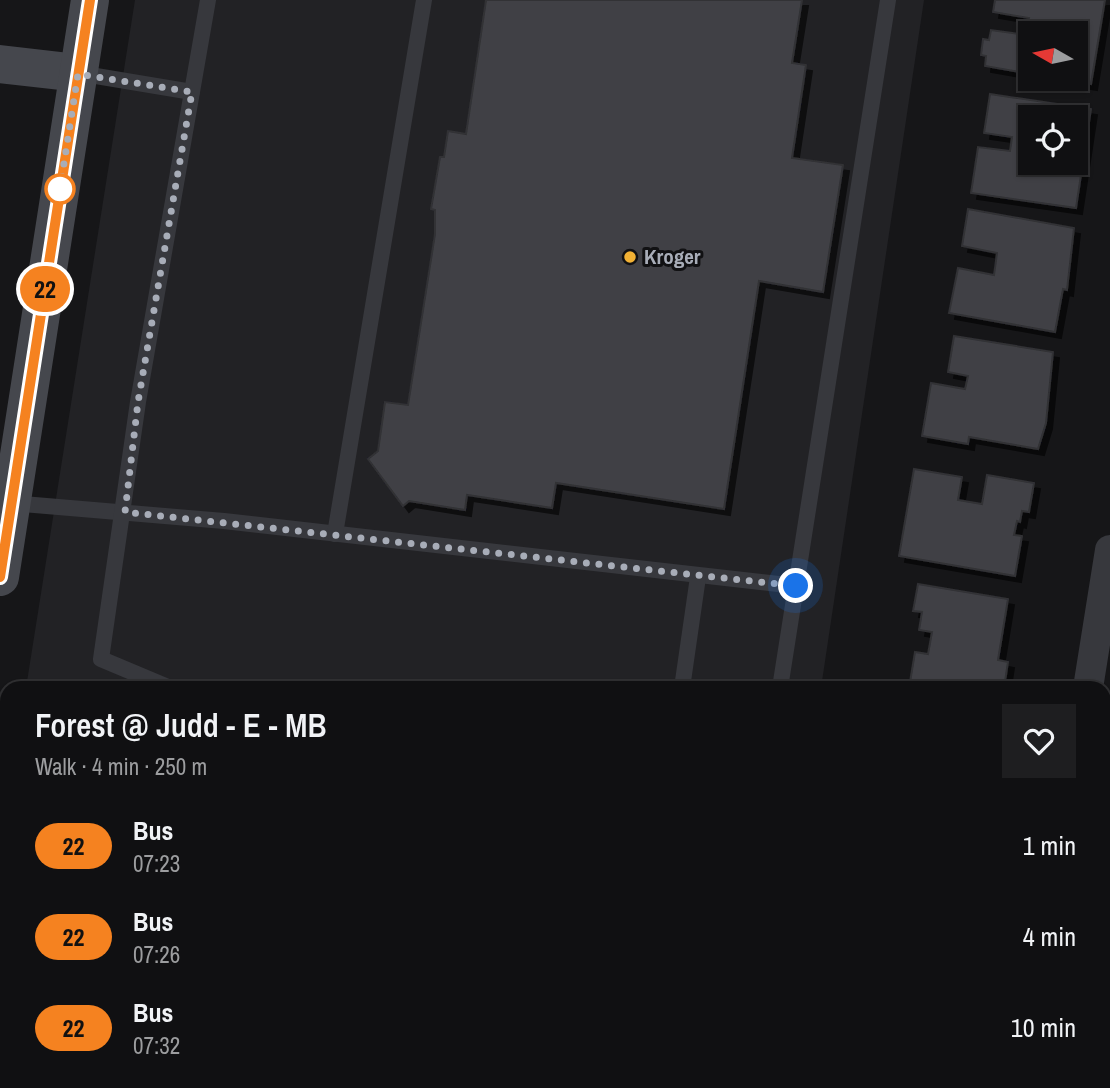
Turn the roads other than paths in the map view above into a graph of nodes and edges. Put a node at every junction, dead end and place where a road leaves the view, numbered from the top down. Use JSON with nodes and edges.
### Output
{"nodes":[{"id":1,"x":90,"y":0,"type":"edge"},
{"id":2,"x":208,"y":0,"type":"edge"},
{"id":3,"x":424,"y":0,"type":"edge"},
{"id":4,"x":888,"y":0,"type":"edge"},
{"id":5,"x":0,"y":65,"type":"edge"},
{"id":6,"x":78,"y":74,"type":"junction"},
{"id":7,"x":192,"y":92,"type":"junction"},
{"id":8,"x":6,"y":505,"type":"edge"},
{"id":9,"x":125,"y":512,"type":"junction"},
{"id":10,"x":335,"y":534,"type":"junction"},
{"id":11,"x":1110,"y":550,"type":"edge"},
{"id":12,"x":0,"y":577,"type":"edge"},
{"id":13,"x":698,"y":577,"type":"junction"},
{"id":14,"x":796,"y":586,"type":"junction"},
{"id":15,"x":1105,"y":618,"type":"edge"},
{"id":16,"x":153,"y":681,"type":"edge"},
{"id":17,"x":683,"y":681,"type":"edge"},
{"id":18,"x":781,"y":681,"type":"edge"},
{"id":19,"x":1090,"y":681,"type":"edge"}],
"edges":[{"from":1,"to":6,"type":"main road"},
{"from":2,"to":7,"type":"lane"},
{"from":3,"to":10,"type":"lane"},
{"from":4,"to":14,"type":"lane"},
{"from":5,"to":6,"type":"main road"},
{"from":6,"to":7,"type":"lane"},
{"from":6,"to":8,"type":"main road"},
{"from":7,"to":9,"type":"lane"},
{"from":8,"to":9,"type":"lane"},
{"from":8,"to":12,"type":"main road"},
{"from":9,"to":10,"type":"lane"},
{"from":9,"to":16,"type":"lane"},
{"from":10,"to":13,"type":"lane"},
{"from":11,"to":15,"type":"street"},
{"from":13,"to":14,"type":"lane"},
{"from":13,"to":17,"type":"lane"},
{"from":14,"to":18,"type":"lane"},
{"from":15,"to":19,"type":"street"}]}
